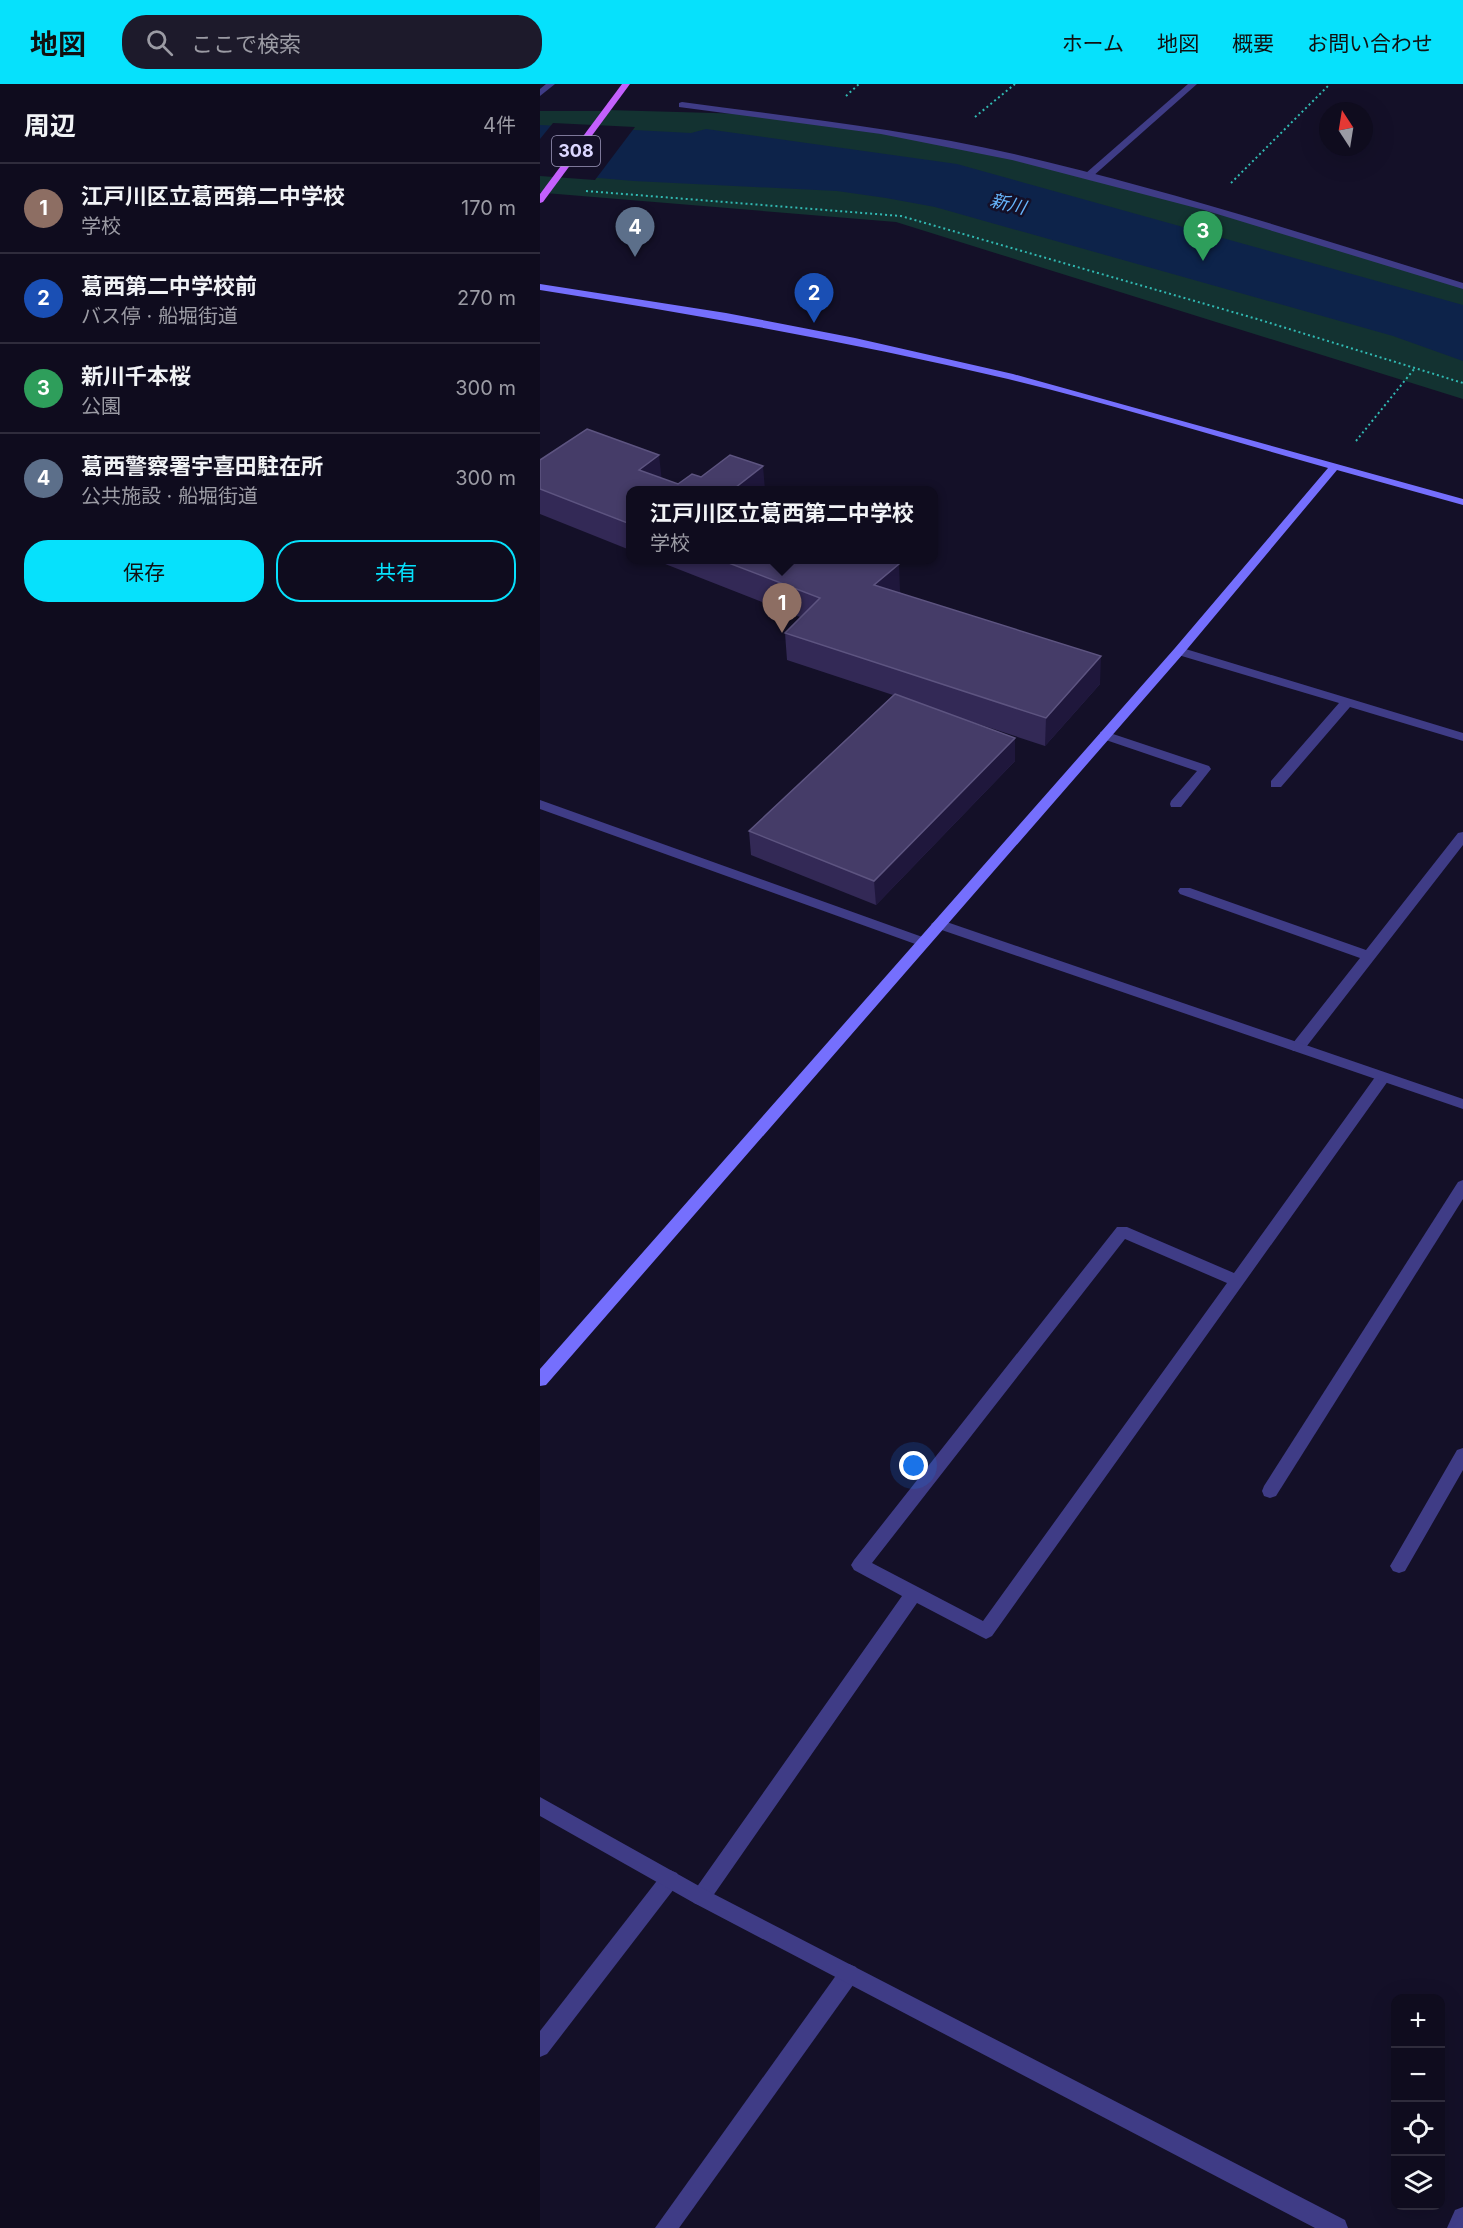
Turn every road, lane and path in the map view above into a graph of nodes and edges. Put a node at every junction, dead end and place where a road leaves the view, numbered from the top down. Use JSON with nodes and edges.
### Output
{"nodes":[{"id":1,"x":551,"y":84,"type":"edge"},
{"id":2,"x":626,"y":84,"type":"edge"},
{"id":3,"x":1014,"y":84,"type":"edge"},
{"id":4,"x":1193,"y":84,"type":"edge"},
{"id":5,"x":1330,"y":84,"type":"edge"},
{"id":6,"x":540,"y":93,"type":"edge"},
{"id":7,"x":682,"y":105,"type":"dead end"},
{"id":8,"x":944,"y":142,"type":"junction"},
{"id":9,"x":1089,"y":175,"type":"junction"},
{"id":10,"x":575,"y":190,"type":"dead end"},
{"id":11,"x":543,"y":196,"type":"edge"},
{"id":12,"x":1205,"y":208,"type":"junction"},
{"id":13,"x":1463,"y":286,"type":"edge"},
{"id":14,"x":540,"y":287,"type":"edge"},
{"id":15,"x":1415,"y":368,"type":"junction"},
{"id":16,"x":1463,"y":383,"type":"edge"},
{"id":17,"x":1334,"y":467,"type":"junction"},
{"id":18,"x":1463,"y":502,"type":"edge"},
{"id":19,"x":1179,"y":651,"type":"junction"},
{"id":20,"x":1347,"y":702,"type":"junction"},
{"id":21,"x":1104,"y":735,"type":"junction"},
{"id":22,"x":1463,"y":737,"type":"edge"},
{"id":23,"x":1276,"y":784,"type":"dead end"},
{"id":24,"x":540,"y":804,"type":"edge"},
{"id":25,"x":1176,"y":804,"type":"dead end"},
{"id":26,"x":1463,"y":836,"type":"edge"},
{"id":27,"x":1185,"y":891,"type":"dead end"},
{"id":28,"x":938,"y":924,"type":"junction"},
{"id":29,"x":923,"y":942,"type":"junction"},
{"id":30,"x":1368,"y":956,"type":"junction"},
{"id":31,"x":1298,"y":1047,"type":"junction"},
{"id":32,"x":1383,"y":1077,"type":"junction"},
{"id":33,"x":1463,"y":1104,"type":"edge"},
{"id":34,"x":1463,"y":1186,"type":"edge"},
{"id":35,"x":1238,"y":1281,"type":"junction"},
{"id":36,"x":540,"y":1380,"type":"edge"},
{"id":37,"x":1463,"y":1455,"type":"edge"},
{"id":38,"x":1270,"y":1491,"type":"dead end"},
{"id":39,"x":1399,"y":1566,"type":"dead end"},
{"id":40,"x":913,"y":1595,"type":"junction"},
{"id":41,"x":540,"y":1806,"type":"edge"},
{"id":42,"x":670,"y":1879,"type":"junction"},
{"id":43,"x":701,"y":1897,"type":"junction"},
{"id":44,"x":849,"y":1974,"type":"junction"},
{"id":45,"x":540,"y":2048,"type":"edge"},
{"id":46,"x":1463,"y":2218,"type":"edge"},
{"id":47,"x":666,"y":2228,"type":"edge"},
{"id":48,"x":1337,"y":2228,"type":"edge"},
{"id":49,"x":1458,"y":2228,"type":"edge"}],
"edges":[{"from":1,"to":6,"type":"street"},
{"from":2,"to":11,"type":"main road","number":"308"},
{"from":3,"to":8,"type":"path"},
{"from":4,"to":9,"type":"street"},
{"from":5,"to":12,"type":"path"},
{"from":7,"to":8,"type":"street"},
{"from":8,"to":9,"type":"street"},
{"from":9,"to":12,"type":"street"},
{"from":10,"to":15,"type":"path"},
{"from":12,"to":13,"type":"street"},
{"from":14,"to":17,"type":"street"},
{"from":15,"to":16,"type":"path"},
{"from":15,"to":17,"type":"path"},
{"from":17,"to":18,"type":"street"},
{"from":17,"to":19,"type":"street"},
{"from":19,"to":20,"type":"street"},
{"from":19,"to":21,"type":"street"},
{"from":20,"to":22,"type":"street"},
{"from":20,"to":23,"type":"street"},
{"from":21,"to":25,"type":"street"},
{"from":21,"to":28,"type":"street"},
{"from":24,"to":29,"type":"street"},
{"from":26,"to":30,"type":"street"},
{"from":27,"to":30,"type":"street"},
{"from":28,"to":29,"type":"street"},
{"from":28,"to":31,"type":"street"},
{"from":29,"to":36,"type":"street"},
{"from":30,"to":31,"type":"street"},
{"from":31,"to":32,"type":"street"},
{"from":32,"to":33,"type":"street"},
{"from":32,"to":35,"type":"street"},
{"from":34,"to":38,"type":"street"},
{"from":35,"to":40,"type":"street"},
{"from":35,"to":40,"type":"street"},
{"from":37,"to":39,"type":"street"},
{"from":40,"to":43,"type":"street"},
{"from":41,"to":42,"type":"street"},
{"from":42,"to":43,"type":"street"},
{"from":42,"to":45,"type":"street"},
{"from":43,"to":44,"type":"street"},
{"from":44,"to":47,"type":"street"},
{"from":44,"to":48,"type":"street"},
{"from":46,"to":49,"type":"street"}]}
